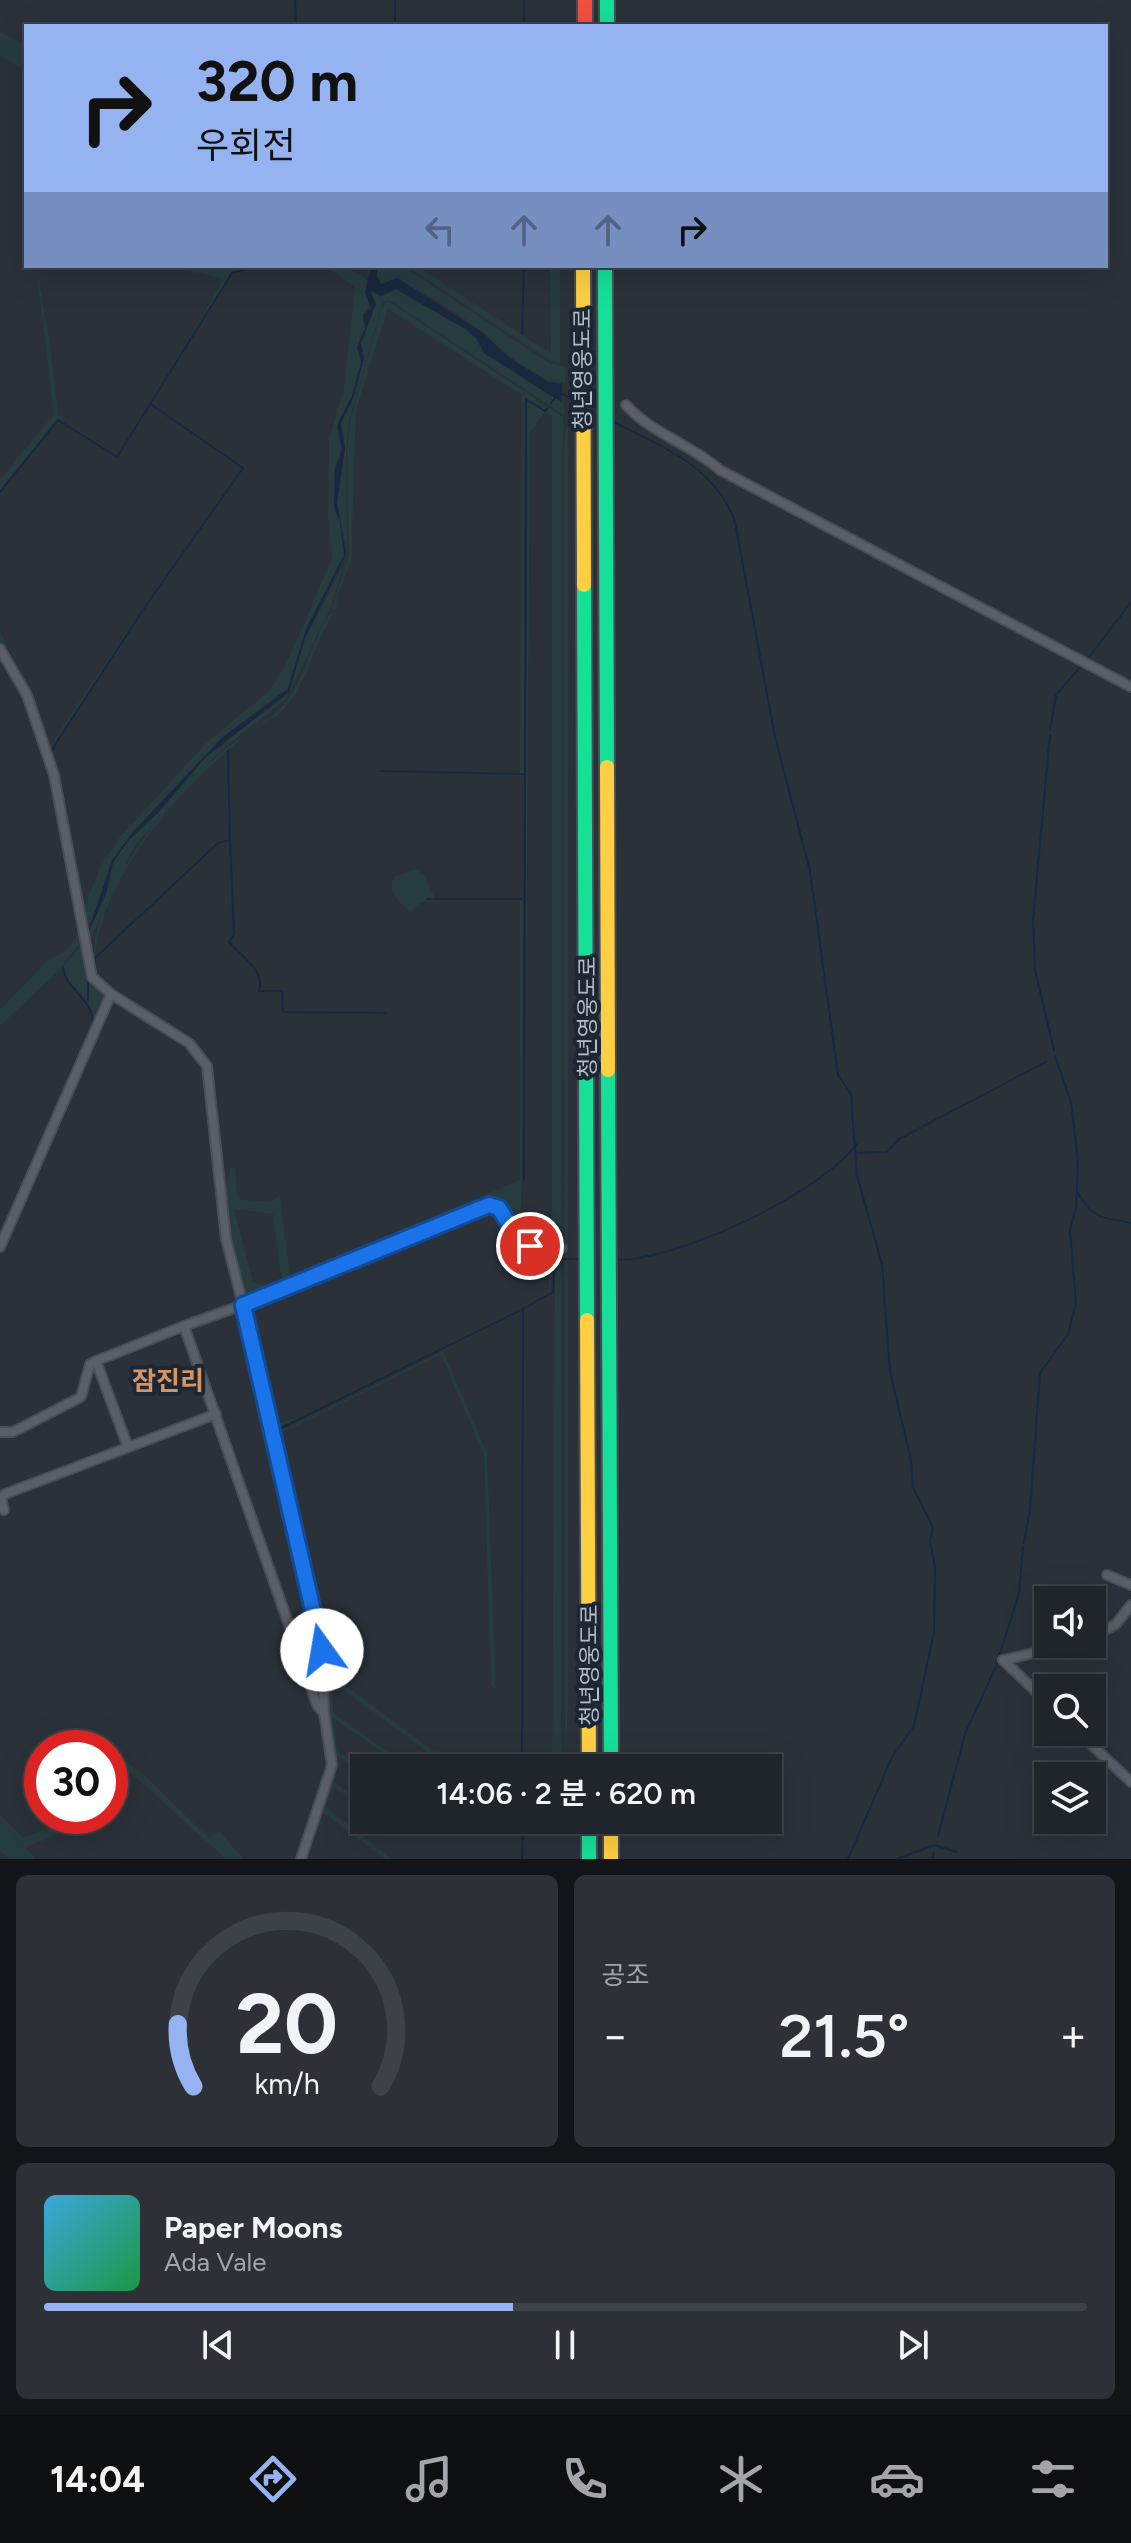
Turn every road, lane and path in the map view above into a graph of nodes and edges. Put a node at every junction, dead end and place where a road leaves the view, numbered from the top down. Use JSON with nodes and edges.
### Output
{"nodes":[{"id":1,"x":585,"y":0,"type":"edge"},
{"id":2,"x":607,"y":0,"type":"edge"},
{"id":3,"x":585,"y":24,"type":"edge"},
{"id":4,"x":607,"y":24,"type":"edge"},
{"id":5,"x":583,"y":268,"type":"edge"},
{"id":6,"x":605,"y":268,"type":"edge"},
{"id":7,"x":626,"y":405,"type":"dead end"},
{"id":8,"x":0,"y":649,"type":"edge"},
{"id":9,"x":1131,"y":687,"type":"edge"},
{"id":10,"x":111,"y":994,"type":"junction"},
{"id":11,"x":0,"y":1247,"type":"edge"},
{"id":12,"x":562,"y":1248,"type":"dead end"},
{"id":13,"x":243,"y":1305,"type":"junction"},
{"id":14,"x":184,"y":1326,"type":"junction"},
{"id":15,"x":96,"y":1361,"type":"junction"},
{"id":16,"x":216,"y":1414,"type":"junction"},
{"id":17,"x":0,"y":1432,"type":"edge"},
{"id":18,"x":128,"y":1447,"type":"junction"},
{"id":19,"x":4,"y":1510,"type":"dead end"},
{"id":20,"x":1107,"y":1575,"type":"dead end"},
{"id":21,"x":1131,"y":1585,"type":"edge"},
{"id":22,"x":1131,"y":1605,"type":"edge"},
{"id":23,"x":1106,"y":1630,"type":"edge"},
{"id":24,"x":1034,"y":1653,"type":"edge"},
{"id":25,"x":1034,"y":1690,"type":"edge"},
{"id":26,"x":324,"y":1713,"type":"junction"},
{"id":27,"x":1093,"y":1746,"type":"edge"},
{"id":28,"x":589,"y":1754,"type":"edge"},
{"id":29,"x":611,"y":1754,"type":"edge"},
{"id":30,"x":1131,"y":1782,"type":"edge"},
{"id":31,"x":589,"y":1834,"type":"edge"},
{"id":32,"x":611,"y":1834,"type":"edge"},
{"id":33,"x":301,"y":1859,"type":"edge"},
{"id":34,"x":589,"y":1859,"type":"edge"},
{"id":35,"x":611,"y":1859,"type":"edge"}],
"edges":[{"from":1,"to":3,"type":"highway"},
{"from":2,"to":4,"type":"highway"},
{"from":5,"to":28,"type":"highway","name":"청년영웅도로"},
{"from":6,"to":29,"type":"highway","name":"청년영웅도로"},
{"from":7,"to":9,"type":"street"},
{"from":8,"to":10,"type":"street"},
{"from":10,"to":11,"type":"street"},
{"from":10,"to":13,"type":"street"},
{"from":12,"to":13,"type":"street"},
{"from":13,"to":14,"type":"street"},
{"from":13,"to":26,"type":"street"},
{"from":14,"to":15,"type":"street"},
{"from":14,"to":16,"type":"street"},
{"from":15,"to":17,"type":"street"},
{"from":15,"to":18,"type":"street"},
{"from":16,"to":18,"type":"street"},
{"from":16,"to":26,"type":"street"},
{"from":18,"to":19,"type":"street"},
{"from":20,"to":21,"type":"street"},
{"from":22,"to":23,"type":"street"},
{"from":24,"to":25,"type":"street"},
{"from":26,"to":33,"type":"street"},
{"from":27,"to":30,"type":"street"},
{"from":31,"to":34,"type":"highway"},
{"from":32,"to":35,"type":"highway"}]}
